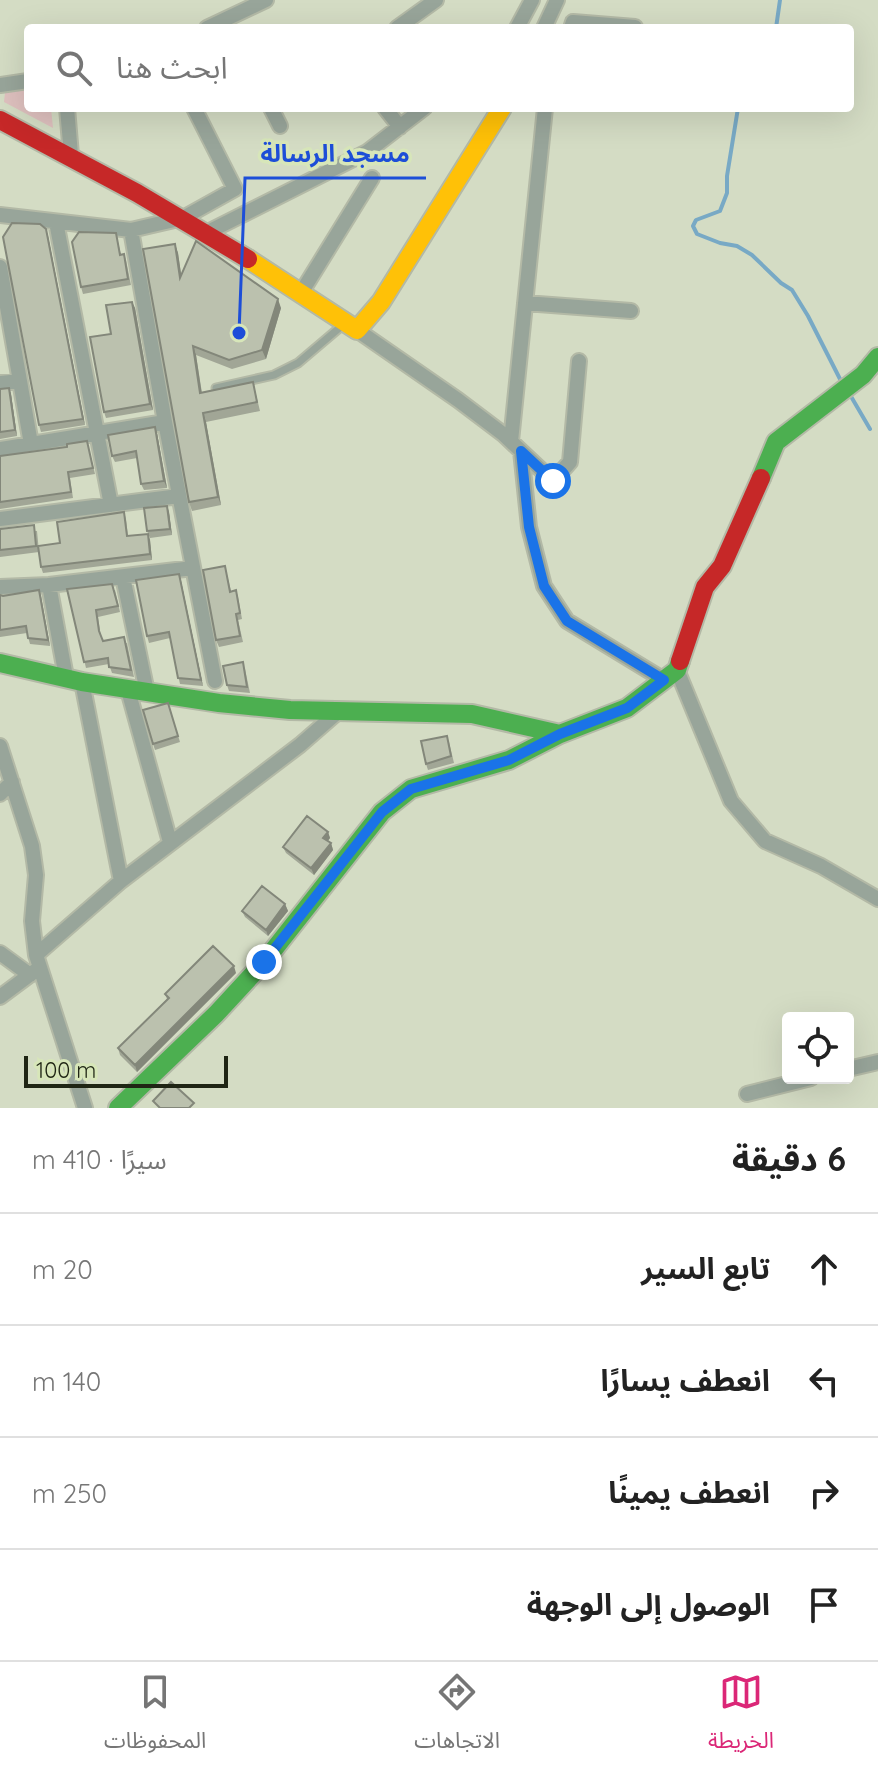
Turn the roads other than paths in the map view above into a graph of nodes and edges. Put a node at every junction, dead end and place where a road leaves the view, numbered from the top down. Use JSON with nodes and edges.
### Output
{"nodes":[{"id":1,"x":266,"y":0,"type":"edge"},
{"id":2,"x":436,"y":0,"type":"edge"},
{"id":3,"x":532,"y":0,"type":"edge"},
{"id":4,"x":557,"y":0,"type":"edge"},
{"id":5,"x":226,"y":24,"type":"edge"},
{"id":6,"x":403,"y":24,"type":"edge"},
{"id":7,"x":519,"y":24,"type":"edge"},
{"id":8,"x":546,"y":24,"type":"edge"},
{"id":9,"x":572,"y":24,"type":"edge"},
{"id":10,"x":598,"y":24,"type":"edge"},
{"id":11,"x":24,"y":82,"type":"edge"},
{"id":12,"x":0,"y":85,"type":"edge"},
{"id":13,"x":67,"y":112,"type":"edge"},
{"id":14,"x":196,"y":112,"type":"edge"},
{"id":15,"x":273,"y":112,"type":"edge"},
{"id":16,"x":388,"y":112,"type":"edge"},
{"id":17,"x":419,"y":112,"type":"edge"},
{"id":18,"x":500,"y":112,"type":"edge"},
{"id":19,"x":545,"y":112,"type":"edge"},
{"id":20,"x":0,"y":120,"type":"edge"},
{"id":21,"x":280,"y":126,"type":"dead end"},
{"id":22,"x":400,"y":127,"type":"junction"},
{"id":23,"x":71,"y":155,"type":"junction"},
{"id":24,"x":372,"y":178,"type":"dead end"},
{"id":25,"x":0,"y":215,"type":"edge"},
{"id":26,"x":183,"y":218,"type":"junction"},
{"id":27,"x":56,"y":222,"type":"junction"},
{"id":28,"x":131,"y":230,"type":"junction"},
{"id":29,"x":206,"y":233,"type":"junction"},
{"id":30,"x":0,"y":267,"type":"edge"},
{"id":31,"x":301,"y":293,"type":"junction"},
{"id":32,"x":525,"y":303,"type":"junction"},
{"id":33,"x":631,"y":311,"type":"dead end"},
{"id":34,"x":352,"y":327,"type":"junction"},
{"id":35,"x":878,"y":357,"type":"edge"},
{"id":36,"x":579,"y":361,"type":"dead end"},
{"id":37,"x":20,"y":381,"type":"junction"},
{"id":38,"x":0,"y":383,"type":"edge"},
{"id":39,"x":216,"y":388,"type":"edge"},
{"id":40,"x":165,"y":422,"type":"junction"},
{"id":41,"x":98,"y":434,"type":"junction"},
{"id":42,"x":31,"y":444,"type":"junction"},
{"id":43,"x":516,"y":446,"type":"junction"},
{"id":44,"x":0,"y":449,"type":"edge"},
{"id":45,"x":179,"y":496,"type":"junction"},
{"id":46,"x":111,"y":505,"type":"junction"},
{"id":47,"x":0,"y":519,"type":"edge"},
{"id":48,"x":193,"y":568,"type":"junction"},
{"id":49,"x":123,"y":577,"type":"junction"},
{"id":50,"x":49,"y":585,"type":"junction"},
{"id":51,"x":0,"y":587,"type":"edge"},
{"id":52,"x":0,"y":663,"type":"edge"},
{"id":53,"x":671,"y":675,"type":"junction"},
{"id":54,"x":74,"y":680,"type":"junction"},
{"id":55,"x":215,"y":681,"type":"dead end"},
{"id":56,"x":138,"y":691,"type":"junction"},
{"id":57,"x":339,"y":710,"type":"junction"},
{"id":58,"x":560,"y":734,"type":"junction"},
{"id":59,"x":0,"y":746,"type":"edge"},
{"id":60,"x":12,"y":782,"type":"junction"},
{"id":61,"x":0,"y":794,"type":"edge"},
{"id":62,"x":170,"y":842,"type":"junction"},
{"id":63,"x":121,"y":881,"type":"junction"},
{"id":64,"x":878,"y":899,"type":"edge"},
{"id":65,"x":0,"y":953,"type":"edge"},
{"id":66,"x":35,"y":966,"type":"junction"},
{"id":67,"x":0,"y":997,"type":"edge"},
{"id":68,"x":878,"y":1062,"type":"edge"},
{"id":69,"x":854,"y":1068,"type":"edge"},
{"id":70,"x":787,"y":1084,"type":"edge"},
{"id":71,"x":747,"y":1094,"type":"dead end"},
{"id":72,"x":85,"y":1108,"type":"edge"},
{"id":73,"x":118,"y":1108,"type":"edge"}],
"edges":[{"from":1,"to":5,"type":"street"},
{"from":2,"to":6,"type":"street"},
{"from":3,"to":7,"type":"street"},
{"from":4,"to":8,"type":"street"},
{"from":9,"to":10,"type":"street"},
{"from":11,"to":12,"type":"street"},
{"from":13,"to":23,"type":"street"},
{"from":14,"to":26,"type":"street"},
{"from":15,"to":21,"type":"street"},
{"from":16,"to":22,"type":"street"},
{"from":17,"to":22,"type":"street"},
{"from":18,"to":34,"type":"street"},
{"from":19,"to":32,"type":"street"},
{"from":20,"to":23,"type":"street"},
{"from":22,"to":29,"type":"street"},
{"from":23,"to":26,"type":"street"},
{"from":24,"to":31,"type":"street"},
{"from":25,"to":27,"type":"street"},
{"from":26,"to":28,"type":"street"},
{"from":26,"to":29,"type":"street"},
{"from":27,"to":28,"type":"street"},
{"from":27,"to":41,"type":"street"},
{"from":28,"to":40,"type":"street"},
{"from":29,"to":31,"type":"street"},
{"from":30,"to":37,"type":"street"},
{"from":31,"to":34,"type":"street"},
{"from":32,"to":33,"type":"street"},
{"from":32,"to":43,"type":"street"},
{"from":34,"to":39,"type":"lane"},
{"from":34,"to":43,"type":"street"},
{"from":35,"to":53,"type":"street"},
{"from":36,"to":43,"type":"street"},
{"from":37,"to":38,"type":"street"},
{"from":37,"to":42,"type":"street"},
{"from":40,"to":41,"type":"street"},
{"from":40,"to":45,"type":"street"},
{"from":41,"to":42,"type":"street"},
{"from":41,"to":46,"type":"street"},
{"from":42,"to":44,"type":"street"},
{"from":43,"to":53,"type":"street"},
{"from":45,"to":46,"type":"street"},
{"from":45,"to":48,"type":"street"},
{"from":46,"to":47,"type":"street"},
{"from":48,"to":49,"type":"street"},
{"from":48,"to":55,"type":"street"},
{"from":49,"to":50,"type":"street"},
{"from":49,"to":56,"type":"street"},
{"from":50,"to":51,"type":"street"},
{"from":50,"to":54,"type":"street"},
{"from":52,"to":54,"type":"street"},
{"from":53,"to":58,"type":"street"},
{"from":53,"to":64,"type":"street"},
{"from":54,"to":56,"type":"street"},
{"from":54,"to":63,"type":"street"},
{"from":56,"to":57,"type":"street"},
{"from":56,"to":62,"type":"street"},
{"from":57,"to":58,"type":"street"},
{"from":57,"to":62,"type":"street"},
{"from":58,"to":73,"type":"street"},
{"from":59,"to":60,"type":"street"},
{"from":60,"to":61,"type":"street"},
{"from":60,"to":66,"type":"street"},
{"from":62,"to":63,"type":"street"},
{"from":63,"to":66,"type":"street"},
{"from":65,"to":66,"type":"street"},
{"from":66,"to":67,"type":"street"},
{"from":66,"to":72,"type":"street"},
{"from":68,"to":69,"type":"street"},
{"from":70,"to":71,"type":"street"}]}
